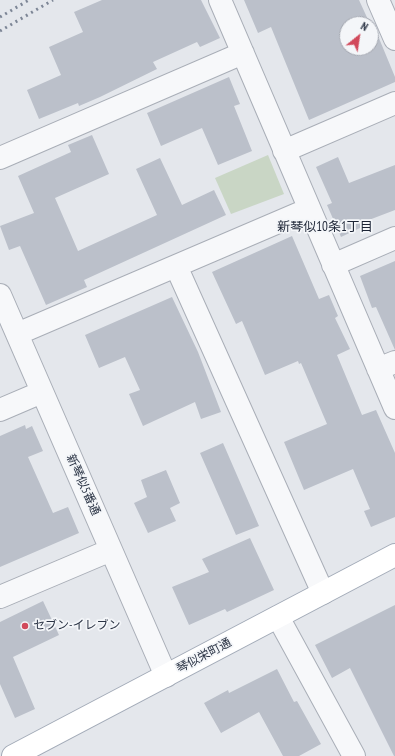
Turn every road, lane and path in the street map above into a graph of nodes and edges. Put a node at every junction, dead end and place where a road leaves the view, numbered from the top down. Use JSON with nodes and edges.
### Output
{"nodes":[{"id":1,"x":220,"y":0,"type":"edge"},
{"id":2,"x":378,"y":0,"type":"edge"},
{"id":3,"x":395,"y":39,"type":"edge"},
{"id":4,"x":243,"y":53,"type":"junction"},
{"id":5,"x":395,"y":103,"type":"edge"},
{"id":6,"x":284,"y":151,"type":"junction"},
{"id":7,"x":0,"y":158,"type":"edge"},
{"id":8,"x":309,"y":208,"type":"junction"},
{"id":9,"x":395,"y":238,"type":"edge"},
{"id":10,"x":333,"y":265,"type":"junction"},
{"id":11,"x":176,"y":266,"type":"junction"},
{"id":12,"x":0,"y":295,"type":"edge"},
{"id":13,"x":17,"y":334,"type":"junction"},
{"id":14,"x":387,"y":366,"type":"edge"},
{"id":15,"x":42,"y":392,"type":"junction"},
{"id":16,"x":395,"y":408,"type":"edge"},
{"id":17,"x":0,"y":410,"type":"edge"},
{"id":18,"x":111,"y":550,"type":"junction"},
{"id":19,"x":395,"y":555,"type":"edge"},
{"id":20,"x":323,"y":593,"type":"junction"},
{"id":21,"x":0,"y":598,"type":"edge"},
{"id":22,"x":278,"y":617,"type":"junction"},
{"id":23,"x":166,"y":676,"type":"junction"},
{"id":24,"x":13,"y":756,"type":"edge"},
{"id":25,"x":354,"y":756,"type":"edge"}],
"edges":[{"from":1,"to":4,"type":"street"},
{"from":2,"to":3,"type":"street"},
{"from":4,"to":6,"type":"street"},
{"from":4,"to":7,"type":"street"},
{"from":5,"to":6,"type":"street"},
{"from":6,"to":8,"type":"street"},
{"from":8,"to":10,"type":"street"},
{"from":8,"to":11,"type":"street"},
{"from":9,"to":10,"type":"street"},
{"from":10,"to":14,"type":"street"},
{"from":11,"to":13,"type":"street"},
{"from":11,"to":20,"type":"street"},
{"from":12,"to":13,"type":"street","name":"新琴似5番通"},
{"from":13,"to":15,"type":"street","name":"新琴似5番通"},
{"from":14,"to":16,"type":"street"},
{"from":15,"to":17,"type":"street"},
{"from":15,"to":18,"type":"street","name":"新琴似5番通"},
{"from":18,"to":21,"type":"street"},
{"from":18,"to":23,"type":"street","name":"新琴似5番通"},
{"from":19,"to":20,"type":"main road","name":"琴似栄町通"},
{"from":20,"to":22,"type":"main road","name":"琴似栄町通"},
{"from":22,"to":23,"type":"main road","name":"琴似栄町通"},
{"from":22,"to":25,"type":"street"},
{"from":23,"to":24,"type":"main road","name":"琴似栄町通"}]}
